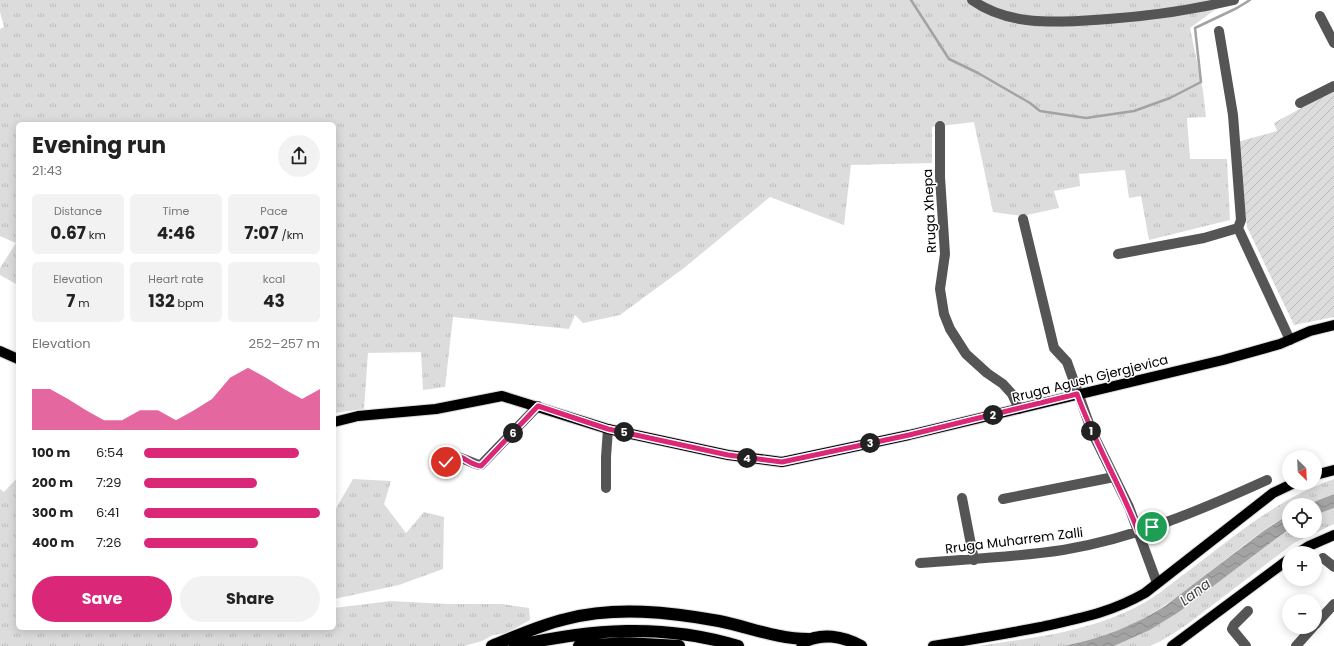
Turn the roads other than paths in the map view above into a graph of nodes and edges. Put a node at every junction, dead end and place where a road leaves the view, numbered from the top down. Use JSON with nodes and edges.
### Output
{"nodes":[{"id":1,"x":972,"y":0,"type":"edge"},
{"id":2,"x":1234,"y":0,"type":"edge"},
{"id":3,"x":1320,"y":16,"type":"dead end"},
{"id":4,"x":1219,"y":31,"type":"dead end"},
{"id":5,"x":1334,"y":43,"type":"edge"},
{"id":6,"x":1334,"y":86,"type":"edge"},
{"id":7,"x":1300,"y":103,"type":"dead end"},
{"id":8,"x":940,"y":126,"type":"dead end"},
{"id":9,"x":1023,"y":218,"type":"dead end"},
{"id":10,"x":1238,"y":228,"type":"junction"},
{"id":11,"x":1118,"y":254,"type":"dead end"},
{"id":12,"x":1334,"y":325,"type":"edge"},
{"id":13,"x":1290,"y":340,"type":"junction"},
{"id":14,"x":0,"y":351,"type":"edge"},
{"id":15,"x":16,"y":358,"type":"edge"},
{"id":16,"x":1077,"y":394,"type":"junction"},
{"id":17,"x":538,"y":406,"type":"junction"},
{"id":18,"x":1019,"y":409,"type":"junction"},
{"id":19,"x":336,"y":421,"type":"edge"},
{"id":20,"x":608,"y":429,"type":"junction"},
{"id":21,"x":446,"y":466,"type":"dead end"},
{"id":22,"x":1334,"y":470,"type":"edge"},
{"id":23,"x":1322,"y":474,"type":"edge"},
{"id":24,"x":1114,"y":477,"type":"junction"},
{"id":25,"x":1267,"y":480,"type":"dead end"},
{"id":26,"x":606,"y":488,"type":"dead end"},
{"id":27,"x":1282,"y":489,"type":"edge"},
{"id":28,"x":962,"y":498,"type":"dead end"},
{"id":29,"x":1003,"y":499,"type":"dead end"},
{"id":30,"x":1138,"y":531,"type":"junction"},
{"id":31,"x":1334,"y":535,"type":"edge"},
{"id":32,"x":1309,"y":546,"type":"edge"},
{"id":33,"x":1323,"y":558,"type":"dead end"},
{"id":34,"x":974,"y":560,"type":"junction"},
{"id":35,"x":920,"y":563,"type":"dead end"},
{"id":36,"x":1282,"y":564,"type":"edge"},
{"id":37,"x":1334,"y":567,"type":"edge"},
{"id":38,"x":1157,"y":583,"type":"junction"},
{"id":39,"x":1334,"y":604,"type":"edge"},
{"id":40,"x":1248,"y":611,"type":"dead end"},
{"id":41,"x":1322,"y":617,"type":"edge"},
{"id":42,"x":1307,"y":634,"type":"edge"},
{"id":43,"x":808,"y":639,"type":"junction"},
{"id":44,"x":492,"y":646,"type":"edge"},
{"id":45,"x":515,"y":646,"type":"edge"},
{"id":46,"x":579,"y":646,"type":"edge"},
{"id":47,"x":679,"y":646,"type":"edge"},
{"id":48,"x":738,"y":646,"type":"edge"},
{"id":49,"x":795,"y":646,"type":"edge"},
{"id":50,"x":862,"y":646,"type":"edge"},
{"id":51,"x":933,"y":646,"type":"edge"},
{"id":52,"x":1172,"y":646,"type":"edge"},
{"id":53,"x":1246,"y":646,"type":"edge"},
{"id":54,"x":1296,"y":646,"type":"edge"}],
"edges":[{"from":1,"to":2,"type":"street"},
{"from":3,"to":5,"type":"street"},
{"from":4,"to":10,"type":"street"},
{"from":6,"to":7,"type":"street"},
{"from":8,"to":18,"type":"street","name":"Rruga Xhepa"},
{"from":9,"to":16,"type":"street"},
{"from":10,"to":11,"type":"street"},
{"from":10,"to":13,"type":"street"},
{"from":12,"to":13,"type":"main road","name":"Rruga Agush Gjergjevica"},
{"from":13,"to":16,"type":"main road","name":"Rruga Agush Gjergjevica"},
{"from":14,"to":15,"type":"main road"},
{"from":16,"to":18,"type":"main road","name":"Rruga Agush Gjergjevica"},
{"from":16,"to":24,"type":"street"},
{"from":17,"to":19,"type":"main road","name":"Rruga Agush Gjergjevica"},
{"from":17,"to":20,"type":"main road","name":"Rruga Agush Gjergjevica"},
{"from":17,"to":21,"type":"street"},
{"from":18,"to":20,"type":"main road","name":"Rruga Agush Gjergjevica"},
{"from":20,"to":26,"type":"street"},
{"from":22,"to":23,"type":"main road"},
{"from":24,"to":29,"type":"street"},
{"from":24,"to":30,"type":"street"},
{"from":25,"to":30,"type":"street","name":"Rruga Muharrem Zalli"},
{"from":27,"to":38,"type":"main road"},
{"from":28,"to":34,"type":"street"},
{"from":30,"to":34,"type":"street","name":"Rruga Muharrem Zalli"},
{"from":30,"to":38,"type":"street"},
{"from":31,"to":32,"type":"main road"},
{"from":33,"to":37,"type":"street"},
{"from":34,"to":35,"type":"street","name":"Rruga Muharrem Zalli"},
{"from":36,"to":52,"type":"main road"},
{"from":38,"to":51,"type":"main road"},
{"from":39,"to":41,"type":"street"},
{"from":40,"to":53,"type":"street"},
{"from":42,"to":54,"type":"street"},
{"from":43,"to":44,"type":"highway"},
{"from":43,"to":49,"type":"highway"},
{"from":43,"to":50,"type":"highway"},
{"from":45,"to":48,"type":"highway"},
{"from":46,"to":47,"type":"highway"}]}
